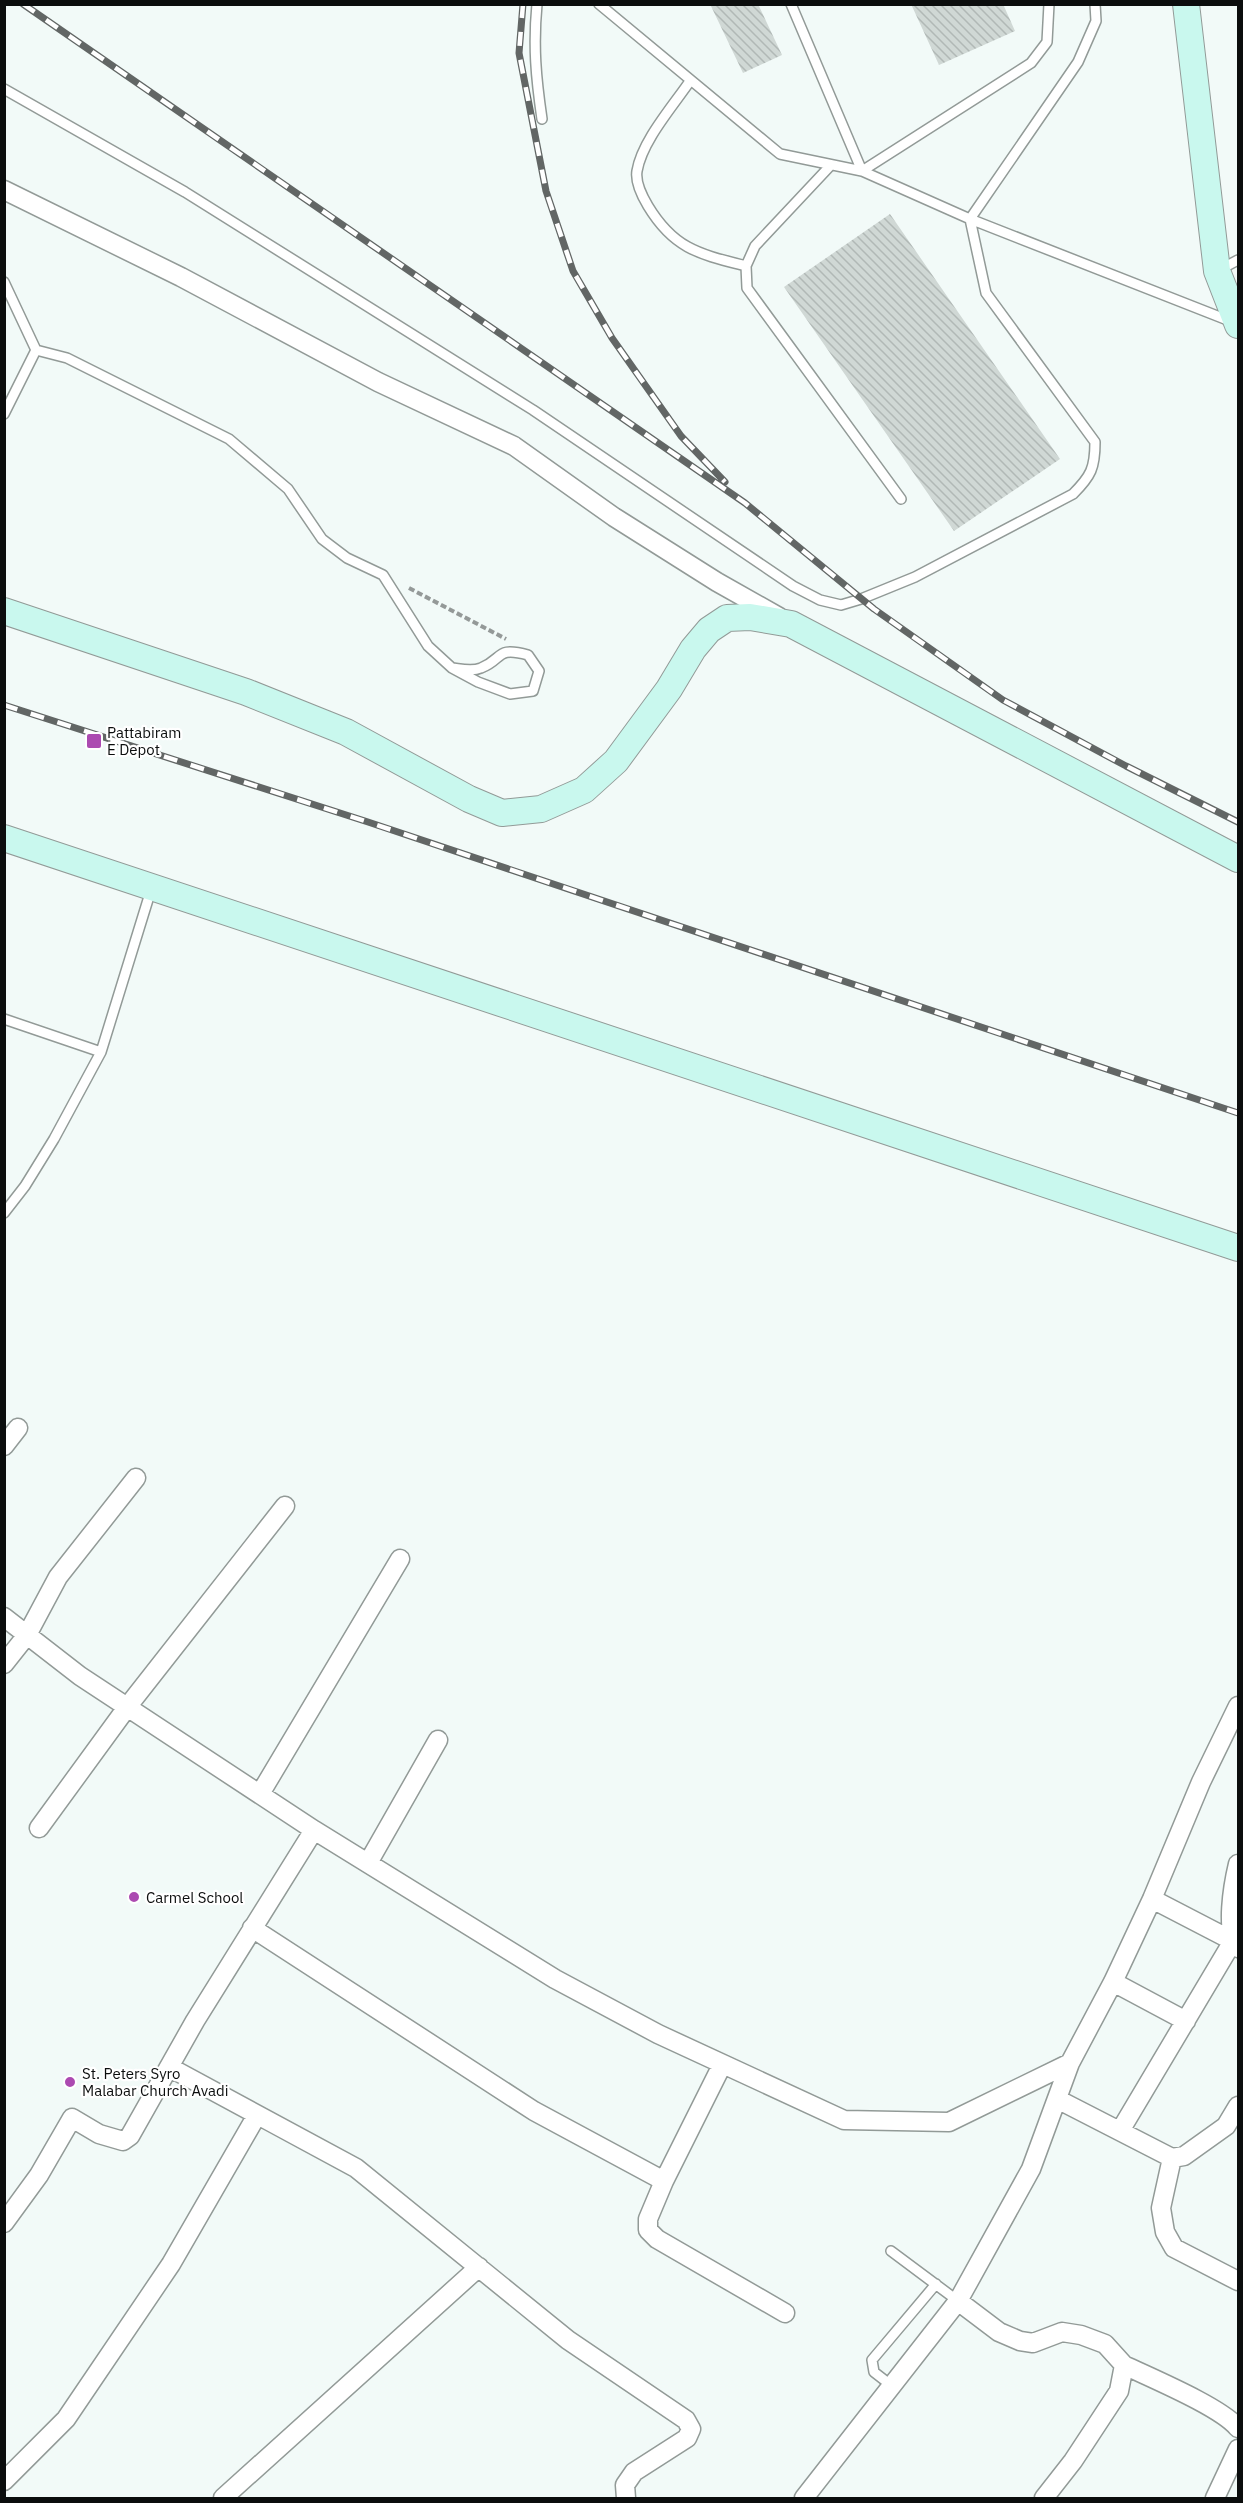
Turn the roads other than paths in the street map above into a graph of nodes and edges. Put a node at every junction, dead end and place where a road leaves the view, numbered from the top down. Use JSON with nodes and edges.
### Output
{"nodes":[{"id":1,"x":537,"y":4,"type":"edge"},
{"id":2,"x":598,"y":4,"type":"edge"},
{"id":3,"x":790,"y":4,"type":"edge"},
{"id":4,"x":1049,"y":4,"type":"edge"},
{"id":5,"x":1095,"y":4,"type":"edge"},
{"id":6,"x":1186,"y":4,"type":"edge"},
{"id":7,"x":690,"y":81,"type":"junction"},
{"id":8,"x":4,"y":89,"type":"edge"},
{"id":9,"x":542,"y":119,"type":"dead end"},
{"id":10,"x":831,"y":165,"type":"junction"},
{"id":11,"x":862,"y":171,"type":"junction"},
{"id":12,"x":4,"y":190,"type":"edge"},
{"id":13,"x":970,"y":219,"type":"junction"},
{"id":14,"x":1228,"y":265,"type":"edge"},
{"id":15,"x":746,"y":266,"type":"junction"},
{"id":16,"x":4,"y":282,"type":"edge"},
{"id":17,"x":1238,"y":324,"type":"edge"},
{"id":18,"x":36,"y":350,"type":"junction"},
{"id":19,"x":4,"y":414,"type":"edge"},
{"id":20,"x":901,"y":499,"type":"dead end"},
{"id":21,"x":4,"y":611,"type":"edge"},
{"id":22,"x":791,"y":624,"type":"junction"},
{"id":23,"x":452,"y":668,"type":"junction"},
{"id":24,"x":4,"y":838,"type":"edge"},
{"id":25,"x":1239,"y":859,"type":"edge"},
{"id":26,"x":152,"y":887,"type":"junction"},
{"id":27,"x":4,"y":1019,"type":"edge"},
{"id":28,"x":101,"y":1052,"type":"junction"},
{"id":29,"x":4,"y":1213,"type":"edge"},
{"id":30,"x":1239,"y":1248,"type":"edge"},
{"id":31,"x":18,"y":1428,"type":"dead end"},
{"id":32,"x":4,"y":1446,"type":"edge"},
{"id":33,"x":136,"y":1478,"type":"dead end"},
{"id":34,"x":285,"y":1506,"type":"dead end"},
{"id":35,"x":400,"y":1559,"type":"dead end"},
{"id":36,"x":4,"y":1617,"type":"edge"},
{"id":37,"x":27,"y":1635,"type":"junction"},
{"id":38,"x":4,"y":1664,"type":"edge"},
{"id":39,"x":128,"y":1706,"type":"junction"},
{"id":40,"x":1239,"y":1706,"type":"edge"},
{"id":41,"x":438,"y":1740,"type":"dead end"},
{"id":42,"x":260,"y":1794,"type":"junction"},
{"id":43,"x":39,"y":1828,"type":"dead end"},
{"id":44,"x":314,"y":1830,"type":"junction"},
{"id":45,"x":368,"y":1863,"type":"junction"},
{"id":46,"x":1239,"y":1864,"type":"edge"},
{"id":47,"x":1152,"y":1899,"type":"junction"},
{"id":48,"x":252,"y":1928,"type":"junction"},
{"id":49,"x":1236,"y":1945,"type":"edge"},
{"id":50,"x":1113,"y":1982,"type":"junction"},
{"id":51,"x":1186,"y":2021,"type":"junction"},
{"id":52,"x":1070,"y":2063,"type":"junction"},
{"id":53,"x":723,"y":2065,"type":"junction"},
{"id":54,"x":169,"y":2067,"type":"junction"},
{"id":55,"x":1057,"y":2099,"type":"junction"},
{"id":56,"x":1239,"y":2106,"type":"edge"},
{"id":57,"x":257,"y":2115,"type":"junction"},
{"id":58,"x":1232,"y":2130,"type":"edge"},
{"id":59,"x":1120,"y":2132,"type":"junction"},
{"id":60,"x":1172,"y":2158,"type":"junction"},
{"id":61,"x":664,"y":2181,"type":"junction"},
{"id":62,"x":4,"y":2223,"type":"edge"},
{"id":63,"x":891,"y":2251,"type":"dead end"},
{"id":64,"x":479,"y":2267,"type":"junction"},
{"id":65,"x":1239,"y":2281,"type":"edge"},
{"id":66,"x":936,"y":2284,"type":"junction"},
{"id":67,"x":958,"y":2301,"type":"junction"},
{"id":68,"x":785,"y":2313,"type":"dead end"},
{"id":69,"x":1124,"y":2365,"type":"junction"},
{"id":70,"x":892,"y":2386,"type":"junction"},
{"id":71,"x":1239,"y":2428,"type":"edge"},
{"id":72,"x":1239,"y":2449,"type":"edge"},
{"id":73,"x":4,"y":2481,"type":"edge"},
{"id":74,"x":223,"y":2499,"type":"edge"},
{"id":75,"x":626,"y":2499,"type":"edge"},
{"id":76,"x":804,"y":2499,"type":"edge"},
{"id":77,"x":1044,"y":2499,"type":"edge"},
{"id":78,"x":1215,"y":2499,"type":"edge"}],
"edges":[{"from":1,"to":9,"type":"lane"},
{"from":2,"to":7,"type":"lane"},
{"from":3,"to":11,"type":"lane"},
{"from":4,"to":11,"type":"lane"},
{"from":5,"to":13,"type":"lane"},
{"from":6,"to":14,"type":"street"},
{"from":7,"to":10,"type":"lane"},
{"from":7,"to":15,"type":"lane"},
{"from":8,"to":13,"type":"lane"},
{"from":10,"to":11,"type":"lane"},
{"from":10,"to":15,"type":"lane"},
{"from":11,"to":13,"type":"lane"},
{"from":12,"to":22,"type":"street"},
{"from":13,"to":17,"type":"lane"},
{"from":14,"to":17,"type":"street"},
{"from":15,"to":20,"type":"lane"},
{"from":16,"to":18,"type":"lane"},
{"from":18,"to":19,"type":"lane"},
{"from":18,"to":23,"type":"lane"},
{"from":21,"to":22,"type":"street"},
{"from":22,"to":25,"type":"street"},
{"from":23,"to":23,"type":"lane"},
{"from":24,"to":26,"type":"street"},
{"from":26,"to":28,"type":"lane"},
{"from":26,"to":30,"type":"street"},
{"from":27,"to":28,"type":"lane"},
{"from":28,"to":29,"type":"lane"},
{"from":31,"to":32,"type":"street"},
{"from":33,"to":37,"type":"street"},
{"from":34,"to":39,"type":"street"},
{"from":35,"to":42,"type":"street"},
{"from":36,"to":37,"type":"street"},
{"from":37,"to":38,"type":"street"},
{"from":37,"to":39,"type":"street"},
{"from":39,"to":42,"type":"street"},
{"from":39,"to":43,"type":"street"},
{"from":40,"to":47,"type":"street"},
{"from":41,"to":45,"type":"street"},
{"from":42,"to":44,"type":"street"},
{"from":44,"to":45,"type":"street"},
{"from":44,"to":48,"type":"street"},
{"from":45,"to":53,"type":"street"},
{"from":46,"to":49,"type":"street"},
{"from":47,"to":49,"type":"street"},
{"from":47,"to":50,"type":"street"},
{"from":48,"to":54,"type":"street"},
{"from":48,"to":61,"type":"street"},
{"from":49,"to":51,"type":"street"},
{"from":50,"to":51,"type":"street"},
{"from":50,"to":52,"type":"street"},
{"from":51,"to":59,"type":"street"},
{"from":52,"to":53,"type":"street"},
{"from":52,"to":55,"type":"street"},
{"from":53,"to":61,"type":"street"},
{"from":54,"to":57,"type":"street"},
{"from":54,"to":62,"type":"street"},
{"from":55,"to":59,"type":"street"},
{"from":55,"to":67,"type":"street"},
{"from":56,"to":58,"type":"street"},
{"from":57,"to":64,"type":"street"},
{"from":57,"to":73,"type":"street"},
{"from":58,"to":60,"type":"street"},
{"from":59,"to":60,"type":"street"},
{"from":60,"to":65,"type":"street"},
{"from":61,"to":68,"type":"street"},
{"from":63,"to":66,"type":"lane"},
{"from":64,"to":74,"type":"street"},
{"from":64,"to":75,"type":"street"},
{"from":66,"to":67,"type":"lane"},
{"from":66,"to":70,"type":"lane"},
{"from":67,"to":69,"type":"street"},
{"from":67,"to":70,"type":"street"},
{"from":69,"to":71,"type":"street"},
{"from":69,"to":77,"type":"street"},
{"from":70,"to":76,"type":"street"},
{"from":72,"to":78,"type":"street"}]}
